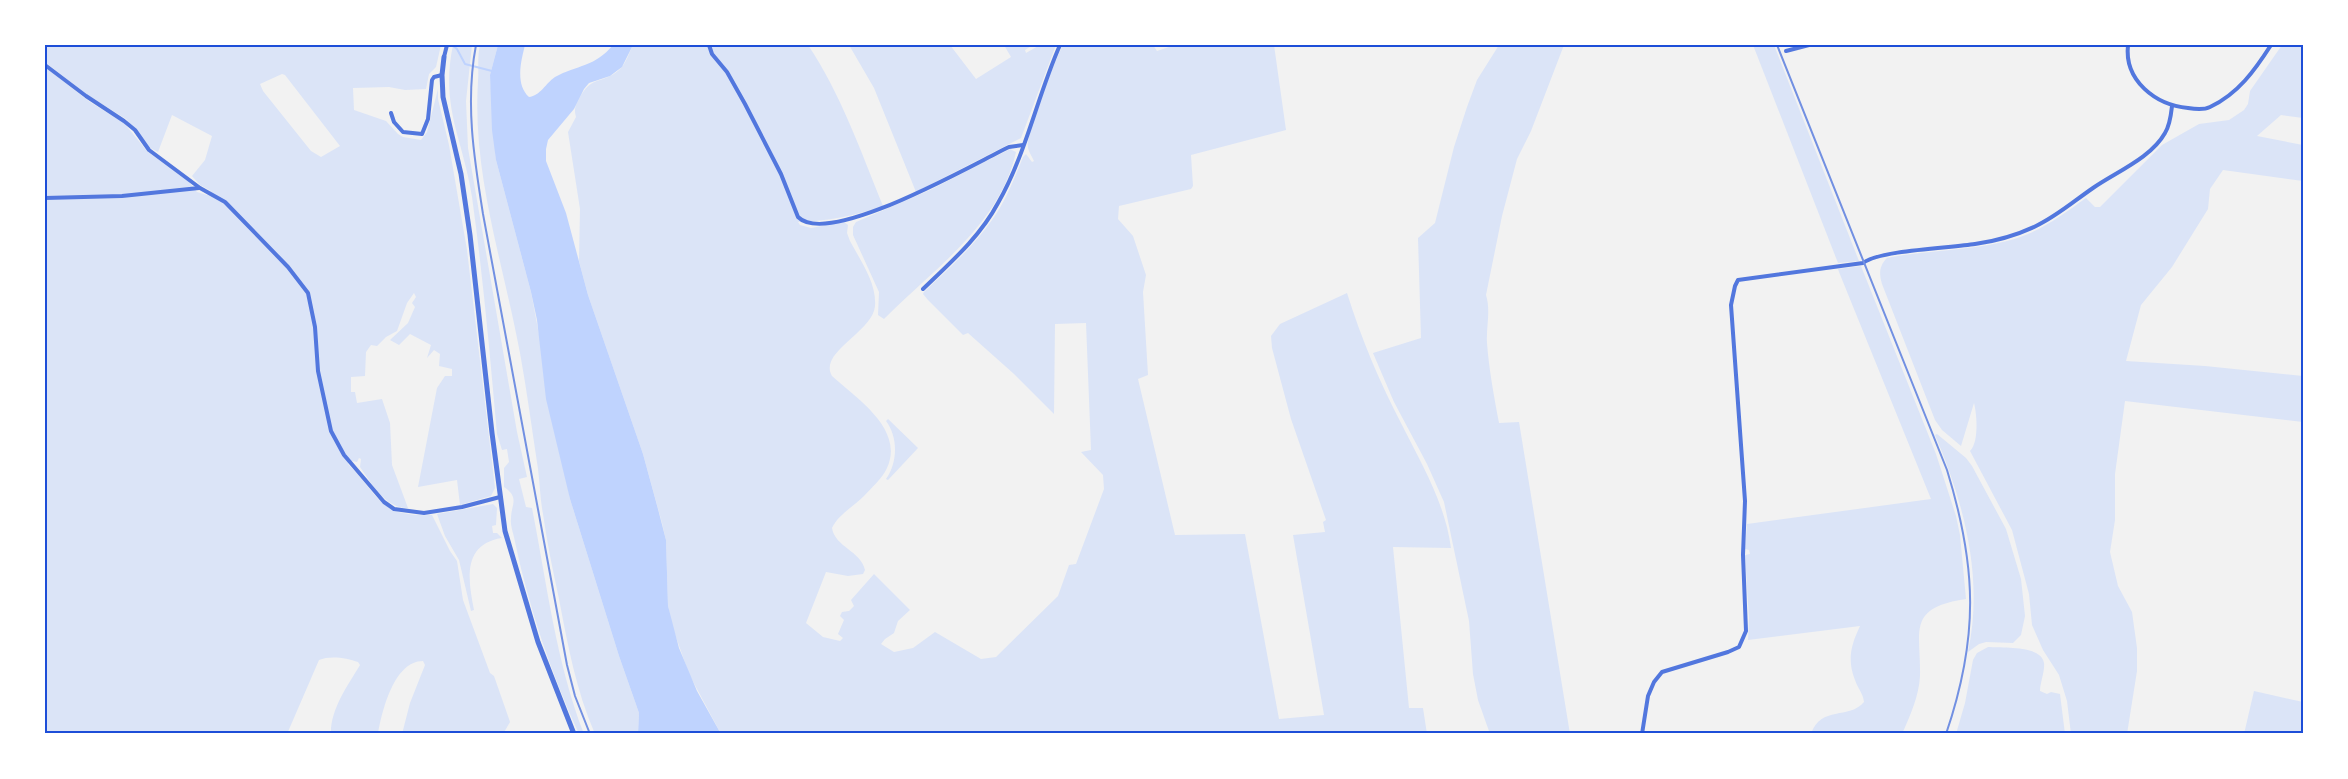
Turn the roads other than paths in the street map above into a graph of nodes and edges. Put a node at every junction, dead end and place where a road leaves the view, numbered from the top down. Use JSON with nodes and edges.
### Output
{"nodes":[{"id":1,"x":447,"y":45,"type":"edge"},
{"id":2,"x":709,"y":45,"type":"edge"},
{"id":3,"x":1060,"y":45,"type":"edge"},
{"id":4,"x":1809,"y":45,"type":"edge"},
{"id":5,"x":2128,"y":45,"type":"edge"},
{"id":6,"x":2271,"y":45,"type":"edge"},
{"id":7,"x":1786,"y":51,"type":"dead end"},
{"id":8,"x":444,"y":57,"type":"joint"},
{"id":9,"x":45,"y":65,"type":"edge"},
{"id":10,"x":442,"y":75,"type":"junction"},
{"id":11,"x":2172,"y":106,"type":"junction"},
{"id":12,"x":391,"y":112,"type":"dead end"},
{"id":13,"x":1023,"y":145,"type":"junction"},
{"id":14,"x":200,"y":188,"type":"junction"},
{"id":15,"x":45,"y":198,"type":"edge"},
{"id":16,"x":923,"y":289,"type":"dead end"},
{"id":17,"x":501,"y":497,"type":"junction"},
{"id":18,"x":574,"y":734,"type":"edge"},
{"id":19,"x":1642,"y":734,"type":"edge"}],
"edges":[{"from":1,"to":8,"type":"street"},
{"from":2,"to":13,"type":"street"},
{"from":3,"to":13,"type":"street"},
{"from":4,"to":7,"type":"street"},
{"from":5,"to":11,"type":"street"},
{"from":6,"to":11,"type":"street"},
{"from":8,"to":10,"type":"street"},
{"from":9,"to":14,"type":"street"},
{"from":10,"to":12,"type":"street"},
{"from":10,"to":17,"type":"street"},
{"from":11,"to":19,"type":"street"},
{"from":13,"to":16,"type":"street"},
{"from":14,"to":15,"type":"street"},
{"from":14,"to":17,"type":"street"},
{"from":17,"to":18,"type":"street"}]}
